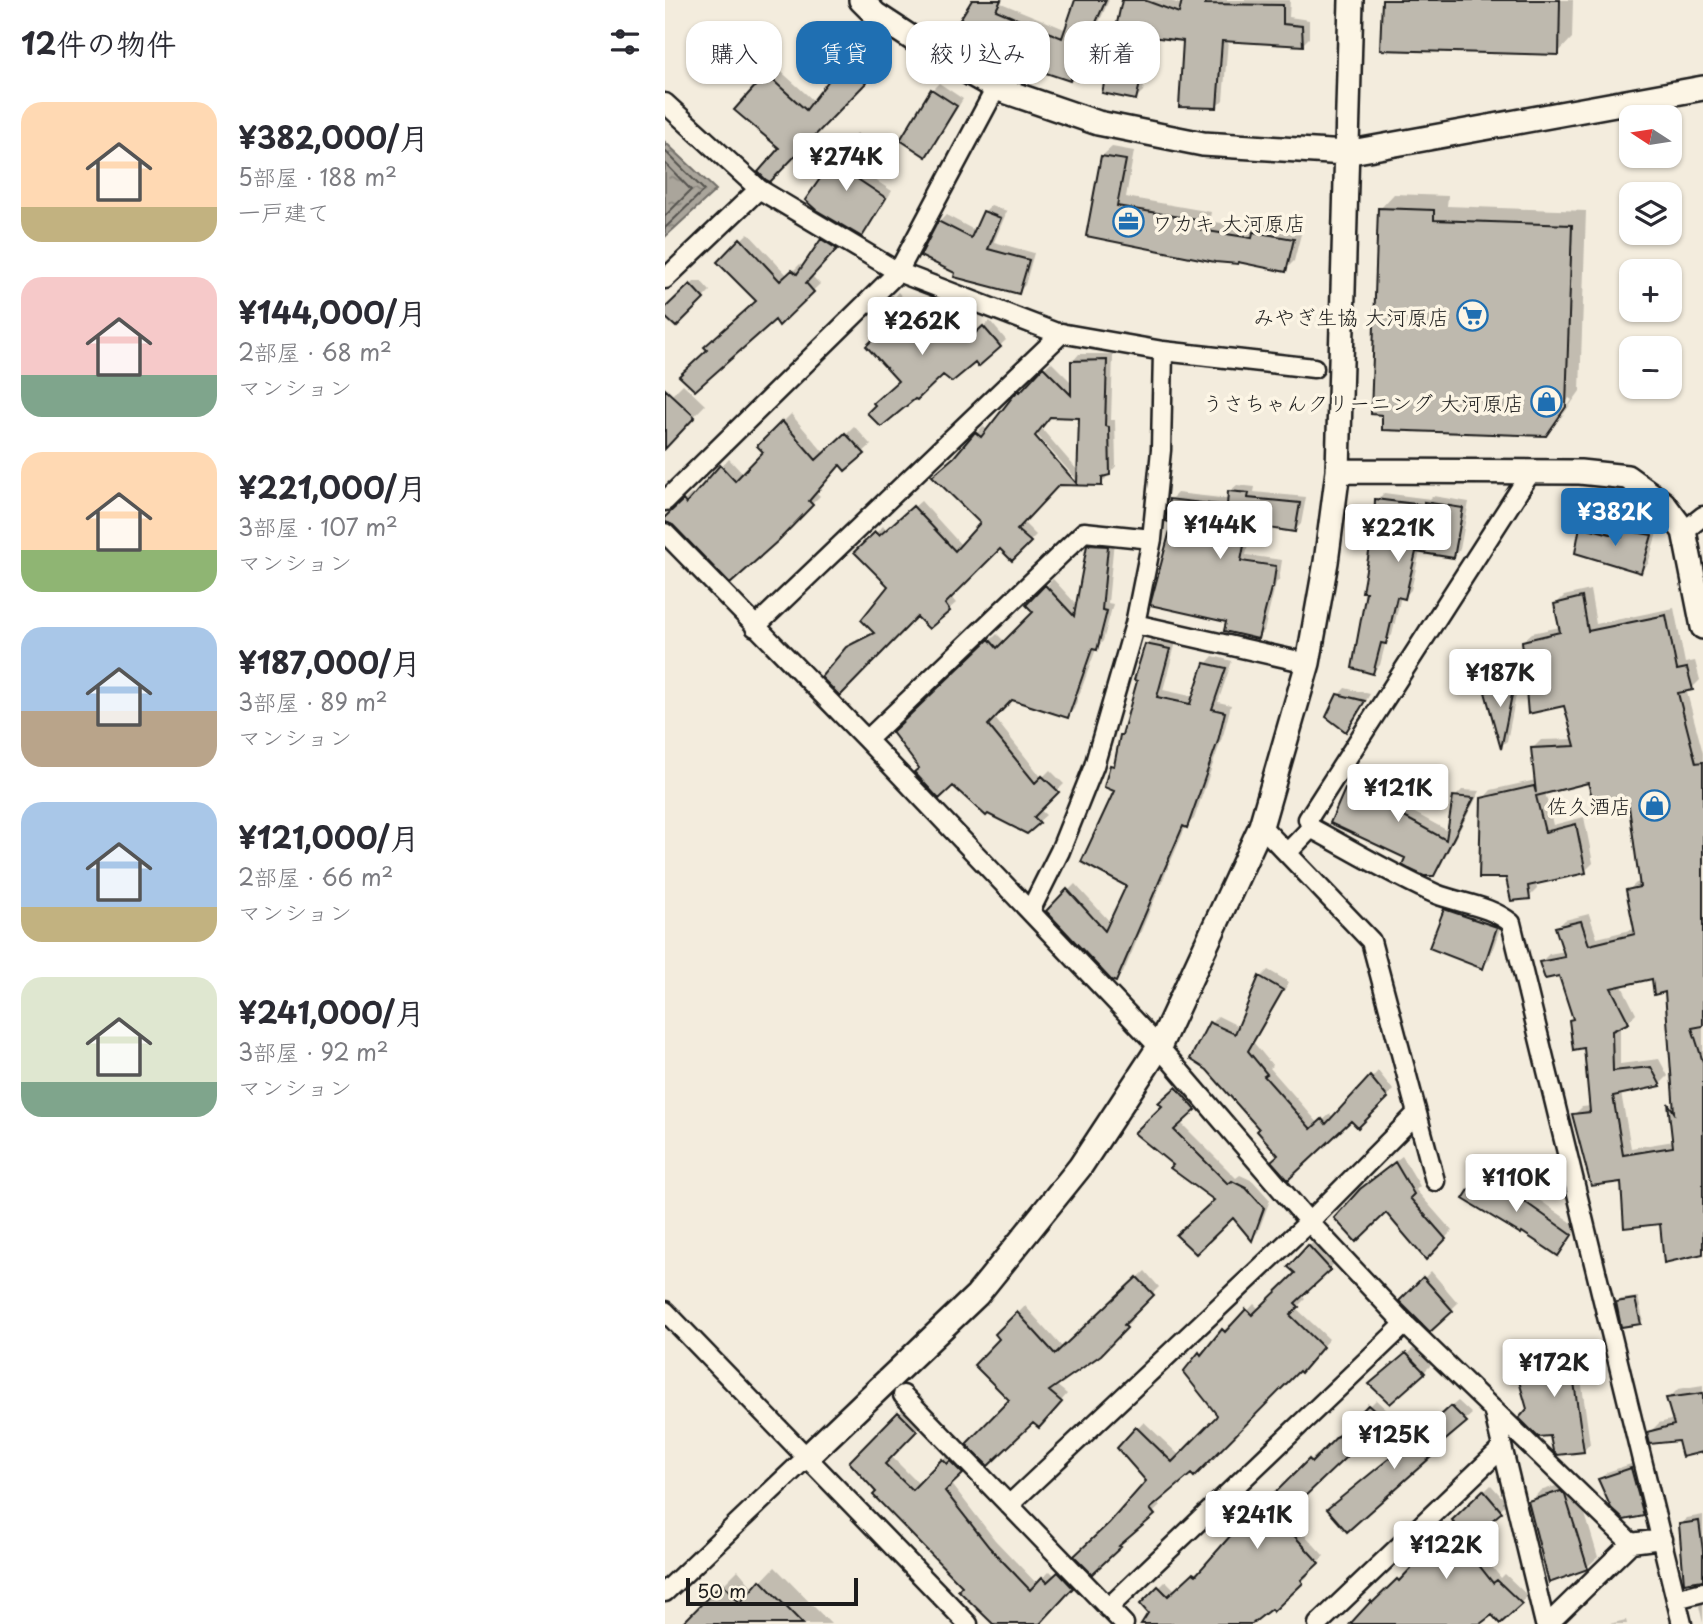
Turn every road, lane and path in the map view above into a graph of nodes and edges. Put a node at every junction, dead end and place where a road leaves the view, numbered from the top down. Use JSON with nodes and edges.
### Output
{"nodes":[{"id":1,"x":861,"y":0,"type":"edge"},
{"id":2,"x":1351,"y":0,"type":"edge"},
{"id":3,"x":1703,"y":88,"type":"edge"},
{"id":4,"x":996,"y":89,"type":"junction"},
{"id":5,"x":665,"y":103,"type":"edge"},
{"id":6,"x":1346,"y":153,"type":"junction"},
{"id":7,"x":759,"y":189,"type":"junction"},
{"id":8,"x":898,"y":272,"type":"junction"},
{"id":9,"x":665,"y":279,"type":"edge"},
{"id":10,"x":1062,"y":333,"type":"junction"},
{"id":11,"x":1163,"y":351,"type":"junction"},
{"id":12,"x":1314,"y":368,"type":"dead end"},
{"id":13,"x":1338,"y":471,"type":"junction"},
{"id":14,"x":1531,"y":472,"type":"junction"},
{"id":15,"x":665,"y":501,"type":"edge"},
{"id":16,"x":1703,"y":516,"type":"edge"},
{"id":17,"x":1684,"y":531,"type":"junction"},
{"id":18,"x":665,"y":533,"type":"edge"},
{"id":19,"x":1151,"y":539,"type":"junction"},
{"id":20,"x":1135,"y":624,"type":"junction"},
{"id":21,"x":755,"y":627,"type":"junction"},
{"id":22,"x":1703,"y":627,"type":"edge"},
{"id":23,"x":1308,"y":663,"type":"junction"},
{"id":24,"x":867,"y":740,"type":"junction"},
{"id":25,"x":1261,"y":826,"type":"junction"},
{"id":26,"x":1311,"y":828,"type":"junction"},
{"id":27,"x":1287,"y":853,"type":"junction"},
{"id":28,"x":1030,"y":911,"type":"junction"},
{"id":29,"x":1159,"y":1047,"type":"junction"},
{"id":30,"x":1417,"y":1112,"type":"junction"},
{"id":31,"x":1436,"y":1181,"type":"dead end"},
{"id":32,"x":1309,"y":1222,"type":"junction"},
{"id":33,"x":665,"y":1311,"type":"edge"},
{"id":34,"x":1405,"y":1324,"type":"junction"},
{"id":35,"x":903,"y":1395,"type":"dead end"},
{"id":36,"x":1493,"y":1409,"type":"junction"},
{"id":37,"x":1501,"y":1449,"type":"junction"},
{"id":38,"x":807,"y":1457,"type":"junction"},
{"id":39,"x":1009,"y":1504,"type":"junction"},
{"id":40,"x":1662,"y":1539,"type":"junction"},
{"id":41,"x":1631,"y":1543,"type":"junction"},
{"id":42,"x":665,"y":1592,"type":"edge"},
{"id":43,"x":1703,"y":1592,"type":"edge"},
{"id":44,"x":1676,"y":1599,"type":"junction"},
{"id":45,"x":1108,"y":1608,"type":"junction"},
{"id":46,"x":968,"y":1624,"type":"edge"},
{"id":47,"x":1123,"y":1624,"type":"edge"},
{"id":48,"x":1318,"y":1624,"type":"edge"},
{"id":49,"x":1547,"y":1624,"type":"edge"},
{"id":50,"x":1682,"y":1624,"type":"edge"}],
"edges":[{"from":1,"to":4,"type":"street"},
{"from":2,"to":6,"type":"street"},
{"from":3,"to":6,"type":"street"},
{"from":4,"to":6,"type":"street"},
{"from":4,"to":8,"type":"street"},
{"from":5,"to":7,"type":"street"},
{"from":6,"to":13,"type":"street"},
{"from":7,"to":8,"type":"street"},
{"from":7,"to":9,"type":"street"},
{"from":8,"to":10,"type":"street"},
{"from":8,"to":15,"type":"street"},
{"from":10,"to":11,"type":"street"},
{"from":10,"to":21,"type":"street"},
{"from":11,"to":12,"type":"street"},
{"from":11,"to":19,"type":"street"},
{"from":13,"to":14,"type":"street"},
{"from":13,"to":23,"type":"street"},
{"from":14,"to":17,"type":"street"},
{"from":14,"to":26,"type":"street"},
{"from":16,"to":17,"type":"street"},
{"from":17,"to":22,"type":"street"},
{"from":18,"to":21,"type":"street"},
{"from":19,"to":20,"type":"street"},
{"from":19,"to":24,"type":"street"},
{"from":20,"to":23,"type":"street"},
{"from":20,"to":28,"type":"street"},
{"from":21,"to":24,"type":"street"},
{"from":23,"to":25,"type":"street"},
{"from":24,"to":28,"type":"street"},
{"from":25,"to":27,"type":"street"},
{"from":25,"to":29,"type":"street"},
{"from":26,"to":27,"type":"street"},
{"from":26,"to":40,"type":"street"},
{"from":27,"to":30,"type":"street"},
{"from":28,"to":29,"type":"street"},
{"from":29,"to":32,"type":"street"},
{"from":29,"to":38,"type":"street"},
{"from":30,"to":31,"type":"street"},
{"from":30,"to":32,"type":"street"},
{"from":32,"to":34,"type":"street"},
{"from":32,"to":39,"type":"street"},
{"from":33,"to":38,"type":"street"},
{"from":34,"to":36,"type":"street"},
{"from":34,"to":45,"type":"street"},
{"from":35,"to":39,"type":"street"},
{"from":36,"to":37,"type":"street"},
{"from":36,"to":41,"type":"street"},
{"from":37,"to":48,"type":"street"},
{"from":37,"to":49,"type":"street"},
{"from":38,"to":42,"type":"street"},
{"from":38,"to":46,"type":"street"},
{"from":39,"to":45,"type":"street"},
{"from":40,"to":41,"type":"street"},
{"from":40,"to":44,"type":"street"},
{"from":41,"to":49,"type":"street"},
{"from":43,"to":44,"type":"street"},
{"from":44,"to":50,"type":"street"},
{"from":45,"to":47,"type":"street"}]}
